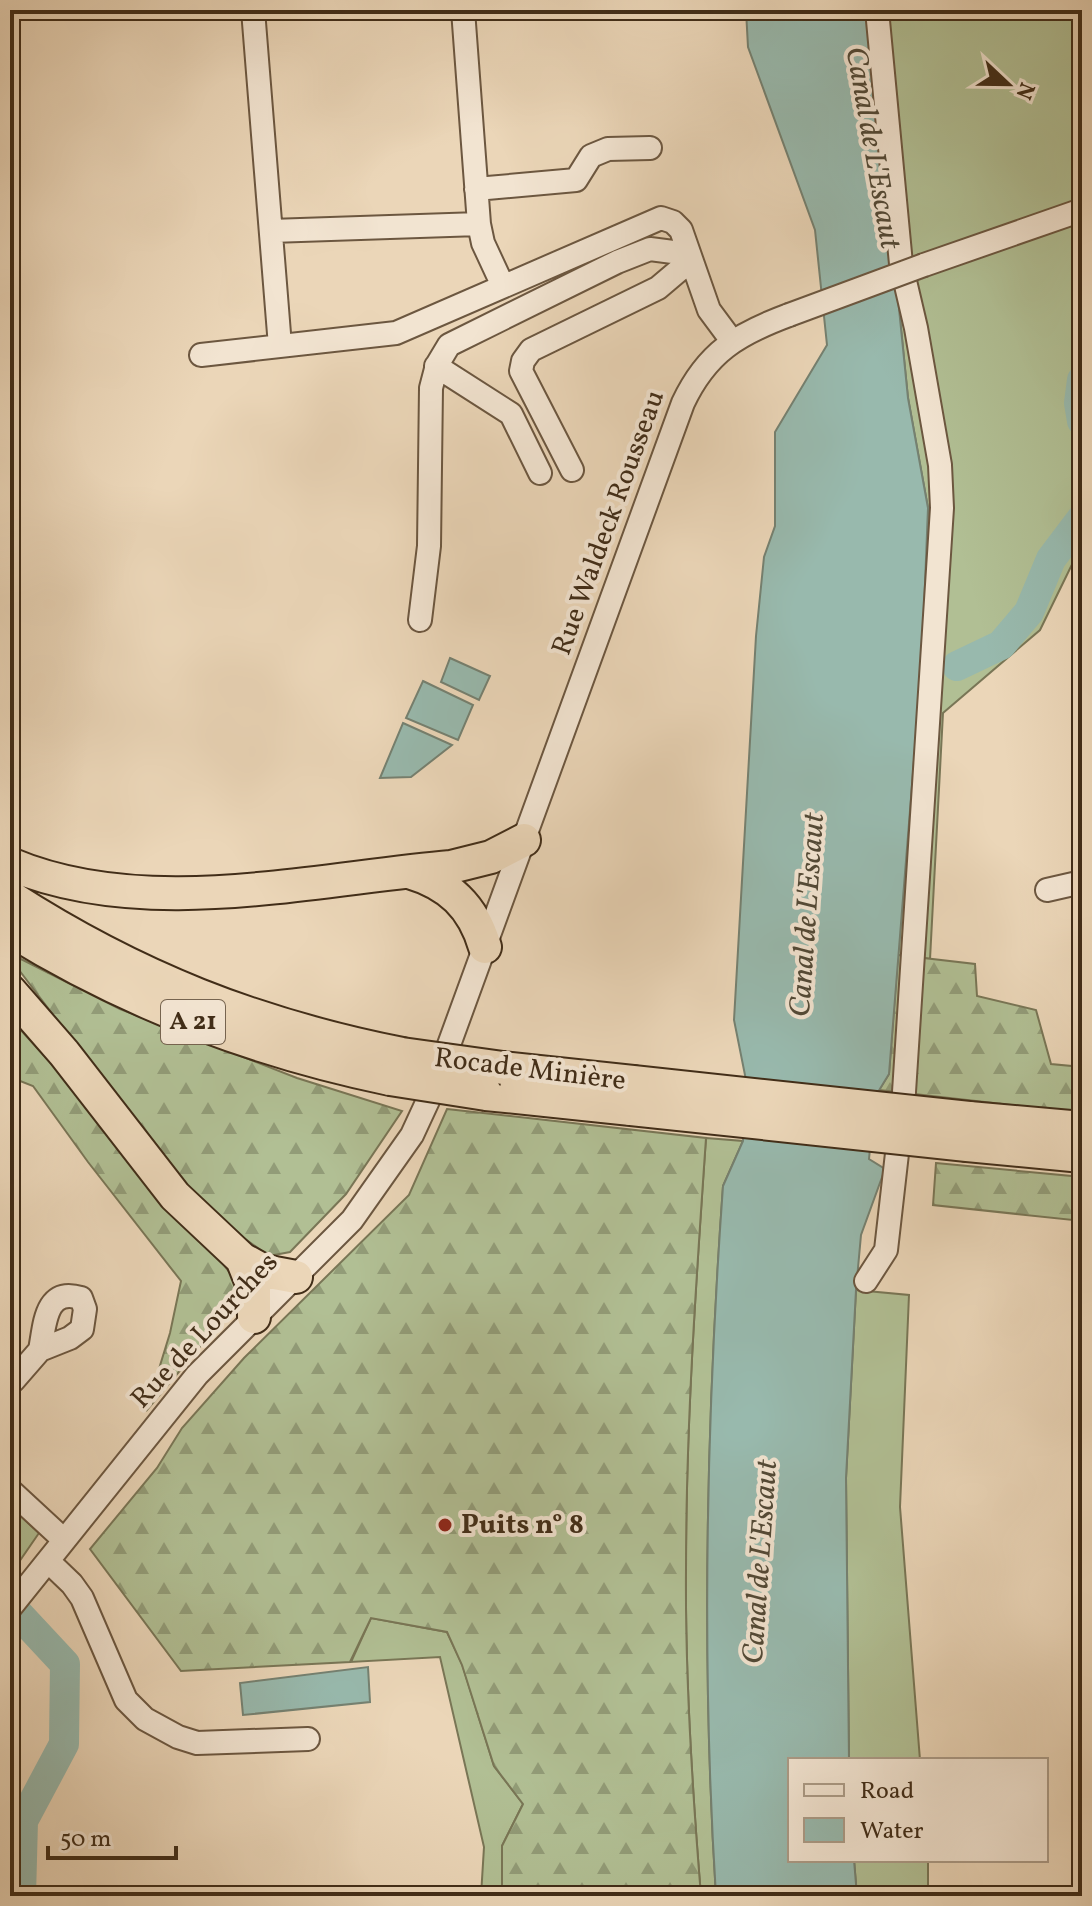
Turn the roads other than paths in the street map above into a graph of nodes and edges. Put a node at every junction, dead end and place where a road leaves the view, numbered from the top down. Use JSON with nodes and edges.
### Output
{"nodes":[{"id":1,"x":253,"y":10,"type":"edge"},
{"id":2,"x":463,"y":10,"type":"edge"},
{"id":3,"x":877,"y":10,"type":"edge"},
{"id":4,"x":650,"y":148,"type":"dead end"},
{"id":5,"x":476,"y":189,"type":"junction"},
{"id":6,"x":1082,"y":210,"type":"edge"},
{"id":7,"x":479,"y":224,"type":"junction"},
{"id":8,"x":271,"y":231,"type":"junction"},
{"id":9,"x":691,"y":260,"type":"junction"},
{"id":10,"x":503,"y":286,"type":"junction"},
{"id":11,"x":732,"y":341,"type":"junction"},
{"id":12,"x":280,"y":346,"type":"junction"},
{"id":13,"x":201,"y":355,"type":"dead end"},
{"id":14,"x":436,"y":366,"type":"junction"},
{"id":15,"x":572,"y":470,"type":"dead end"},
{"id":16,"x":540,"y":473,"type":"dead end"},
{"id":17,"x":420,"y":620,"type":"dead end"},
{"id":18,"x":524,"y":840,"type":"junction"},
{"id":19,"x":10,"y":864,"type":"edge"},
{"id":20,"x":406,"y":871,"type":"junction"},
{"id":21,"x":1082,"y":882,"type":"edge"},
{"id":22,"x":1047,"y":890,"type":"dead end"},
{"id":23,"x":10,"y":897,"type":"edge"},
{"id":24,"x":10,"y":930,"type":"edge"},
{"id":25,"x":485,"y":947,"type":"junction"},
{"id":26,"x":10,"y":991,"type":"edge"},
{"id":27,"x":396,"y":1066,"type":"junction"},
{"id":28,"x":433,"y":1089,"type":"joint"},
{"id":29,"x":1082,"y":1128,"type":"edge"},
{"id":30,"x":968,"y":1131,"type":"junction"},
{"id":31,"x":1082,"y":1156,"type":"edge"},
{"id":32,"x":242,"y":1259,"type":"junction"},
{"id":33,"x":296,"y":1277,"type":"junction"},
{"id":34,"x":866,"y":1281,"type":"dead end"},
{"id":35,"x":254,"y":1317,"type":"junction"},
{"id":36,"x":40,"y":1350,"type":"dead end"},
{"id":37,"x":11,"y":1386,"type":"edge"},
{"id":38,"x":10,"y":1490,"type":"edge"},
{"id":39,"x":64,"y":1540,"type":"junction"},
{"id":40,"x":48,"y":1561,"type":"junction"},
{"id":41,"x":16,"y":1600,"type":"edge"},
{"id":42,"x":308,"y":1739,"type":"dead end"}],
"edges":[{"from":1,"to":8,"type":"street"},
{"from":2,"to":5,"type":"street"},
{"from":3,"to":34,"type":"street"},
{"from":4,"to":5,"type":"street"},
{"from":5,"to":7,"type":"street"},
{"from":6,"to":11,"type":"street","name":"Rue Waldeck Rousseau","bridge":true},
{"from":7,"to":8,"type":"street"},
{"from":7,"to":10,"type":"street"},
{"from":8,"to":12,"type":"street"},
{"from":9,"to":10,"type":"street"},
{"from":9,"to":11,"type":"street"},
{"from":9,"to":14,"type":"street"},
{"from":9,"to":15,"type":"street"},
{"from":10,"to":12,"type":"street"},
{"from":11,"to":18,"type":"street","name":"Rue Waldeck Rousseau"},
{"from":12,"to":13,"type":"street"},
{"from":14,"to":16,"type":"street"},
{"from":14,"to":17,"type":"street"},
{"from":18,"to":20,"type":"highway"},
{"from":18,"to":25,"type":"street","name":"Rue Waldeck Rousseau"},
{"from":19,"to":20,"type":"highway"},
{"from":20,"to":25,"type":"highway"},
{"from":21,"to":22,"type":"street"},
{"from":23,"to":27,"type":"highway","name":"Rocade Minière","number":"A 21"},
{"from":24,"to":27,"type":"highway","name":"Rocade Minière","number":"A 21"},
{"from":25,"to":28,"type":"street","name":"Rue Waldeck Rousseau"},
{"from":26,"to":32,"type":"highway"},
{"from":27,"to":30,"type":"highway","name":"Rocade Minière","number":"A 21","bridge":true},
{"from":28,"to":33,"type":"street","name":"Rue de Lourches"},
{"from":29,"to":30,"type":"highway","name":"Rocade Minière","number":"A 21"},
{"from":30,"to":31,"type":"highway","name":"Rocade Minière","number":"A 21"},
{"from":32,"to":33,"type":"highway"},
{"from":32,"to":35,"type":"highway"},
{"from":33,"to":35,"type":"street","name":"Rue de Lourches"},
{"from":35,"to":39,"type":"street","name":"Rue de Lourches"},
{"from":36,"to":37,"type":"street"},
{"from":38,"to":39,"type":"street"},
{"from":39,"to":40,"type":"street","name":"Rue de Lourches"},
{"from":40,"to":41,"type":"street","name":"Rue de Lourches"},
{"from":40,"to":42,"type":"street"}]}
